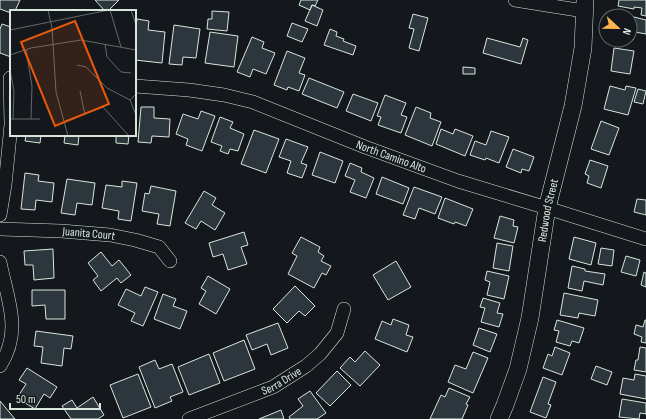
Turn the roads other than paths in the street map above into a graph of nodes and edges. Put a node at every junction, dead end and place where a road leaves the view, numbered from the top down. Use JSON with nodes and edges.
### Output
{"nodes":[{"id":1,"x":515,"y":0,"type":"edge"},
{"id":2,"x":585,"y":6,"type":"edge"},
{"id":3,"x":136,"y":86,"type":"edge"},
{"id":4,"x":10,"y":135,"type":"edge"},
{"id":5,"x":548,"y":208,"type":"junction"},
{"id":6,"x":0,"y":215,"type":"edge"},
{"id":7,"x":0,"y":229,"type":"edge"},
{"id":8,"x":646,"y":239,"type":"edge"},
{"id":9,"x":170,"y":261,"type":"dead end"},
{"id":10,"x":0,"y":262,"type":"edge"},
{"id":11,"x":344,"y":309,"type":"dead end"},
{"id":12,"x":0,"y":366,"type":"edge"},
{"id":13,"x":189,"y":419,"type":"edge"},
{"id":14,"x":499,"y":419,"type":"edge"}],
"edges":[{"from":1,"to":2,"type":"street"},
{"from":2,"to":5,"type":"main road","name":"Redwood Street"},
{"from":3,"to":5,"type":"street","name":"North Camino Alto"},
{"from":4,"to":6,"type":"street"},
{"from":5,"to":8,"type":"street","name":"North Camino Alto"},
{"from":5,"to":14,"type":"main road","name":"Redwood Street"},
{"from":7,"to":9,"type":"street","name":"Juanita Court"},
{"from":10,"to":12,"type":"street"},
{"from":11,"to":13,"type":"street","name":"Serra Drive"}]}
